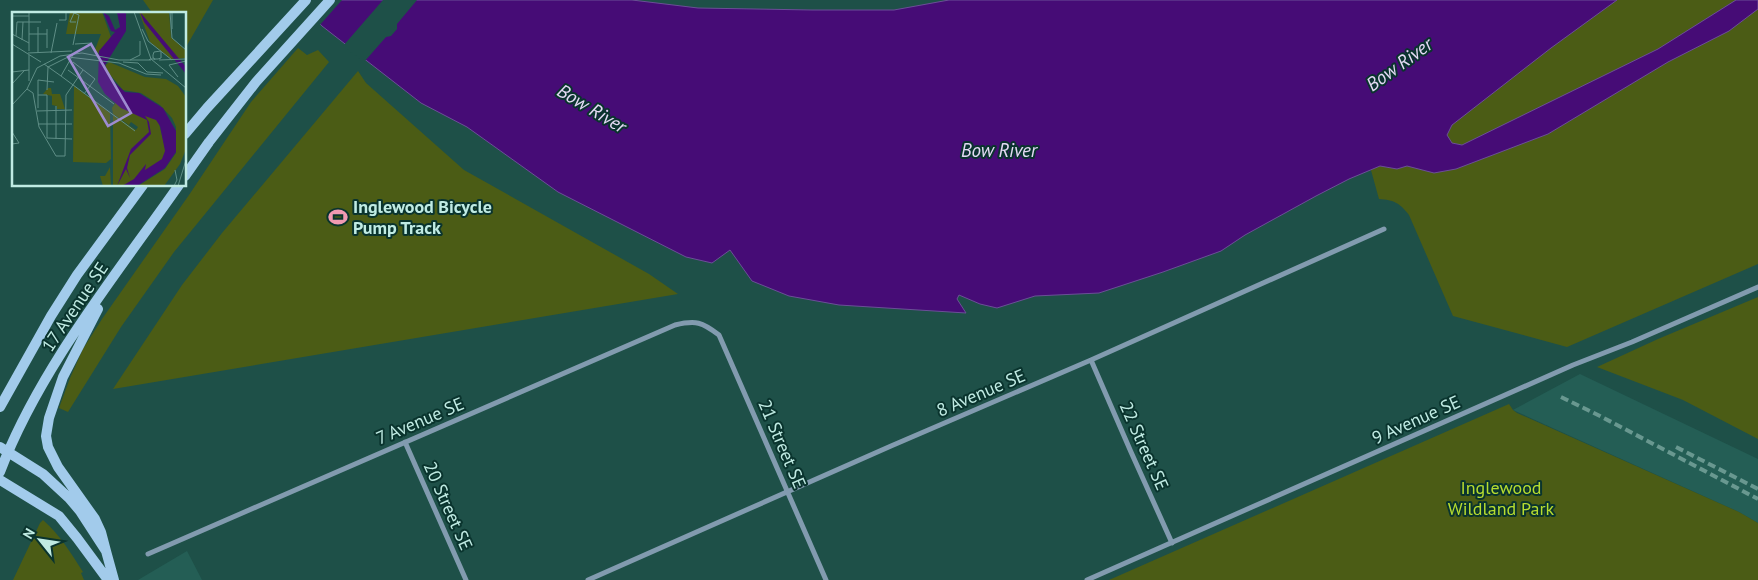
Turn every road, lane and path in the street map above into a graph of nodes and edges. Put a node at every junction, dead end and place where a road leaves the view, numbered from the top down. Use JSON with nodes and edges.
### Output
{"nodes":[{"id":1,"x":306,"y":0,"type":"edge"},
{"id":2,"x":330,"y":0,"type":"edge"},
{"id":3,"x":186,"y":133,"type":"edge"},
{"id":4,"x":186,"y":175,"type":"edge"},
{"id":5,"x":142,"y":186,"type":"edge"},
{"id":6,"x":178,"y":186,"type":"edge"},
{"id":7,"x":1384,"y":229,"type":"dead end"},
{"id":8,"x":120,"y":269,"type":"junction"},
{"id":9,"x":1758,"y":286,"type":"edge"},
{"id":10,"x":705,"y":324,"type":"joint"},
{"id":11,"x":1091,"y":360,"type":"junction"},
{"id":12,"x":0,"y":406,"type":"edge"},
{"id":13,"x":405,"y":442,"type":"junction"},
{"id":14,"x":3,"y":451,"type":"edge"},
{"id":15,"x":0,"y":472,"type":"edge"},
{"id":16,"x":0,"y":480,"type":"edge"},
{"id":17,"x":787,"y":492,"type":"junction"},
{"id":18,"x":1172,"y":543,"type":"junction"},
{"id":19,"x":106,"y":551,"type":"junction"},
{"id":20,"x":148,"y":554,"type":"dead end"},
{"id":21,"x":108,"y":580,"type":"edge"},
{"id":22,"x":114,"y":580,"type":"edge"},
{"id":23,"x":466,"y":580,"type":"edge"},
{"id":24,"x":588,"y":580,"type":"edge"},
{"id":25,"x":826,"y":580,"type":"edge"},
{"id":26,"x":1087,"y":580,"type":"edge"}],
"edges":[{"from":1,"to":3,"type":"main road"},
{"from":2,"to":4,"type":"main road"},
{"from":5,"to":12,"type":"main road","name":"17 Avenue SE"},
{"from":6,"to":8,"type":"main road","name":"17 Avenue SE"},
{"from":7,"to":11,"type":"street","name":"8 Avenue SE"},
{"from":8,"to":14,"type":"main road","name":"17 Avenue SE"},
{"from":8,"to":19,"type":"main road"},
{"from":9,"to":18,"type":"street","name":"9 Avenue SE"},
{"from":10,"to":13,"type":"street","name":"7 Avenue SE"},
{"from":10,"to":17,"type":"street","name":"21 Street SE"},
{"from":11,"to":17,"type":"street","name":"8 Avenue SE"},
{"from":11,"to":18,"type":"street","name":"22 Street SE"},
{"from":13,"to":20,"type":"street","name":"7 Avenue SE"},
{"from":13,"to":23,"type":"street","name":"20 Street SE"},
{"from":14,"to":15,"type":"main road","name":"17 Avenue SE"},
{"from":14,"to":19,"type":"main road"},
{"from":16,"to":21,"type":"main road"},
{"from":17,"to":24,"type":"street","name":"8 Avenue SE"},
{"from":17,"to":25,"type":"street","name":"21 Street SE"},
{"from":18,"to":26,"type":"street","name":"9 Avenue SE"},
{"from":19,"to":22,"type":"main road"}]}
